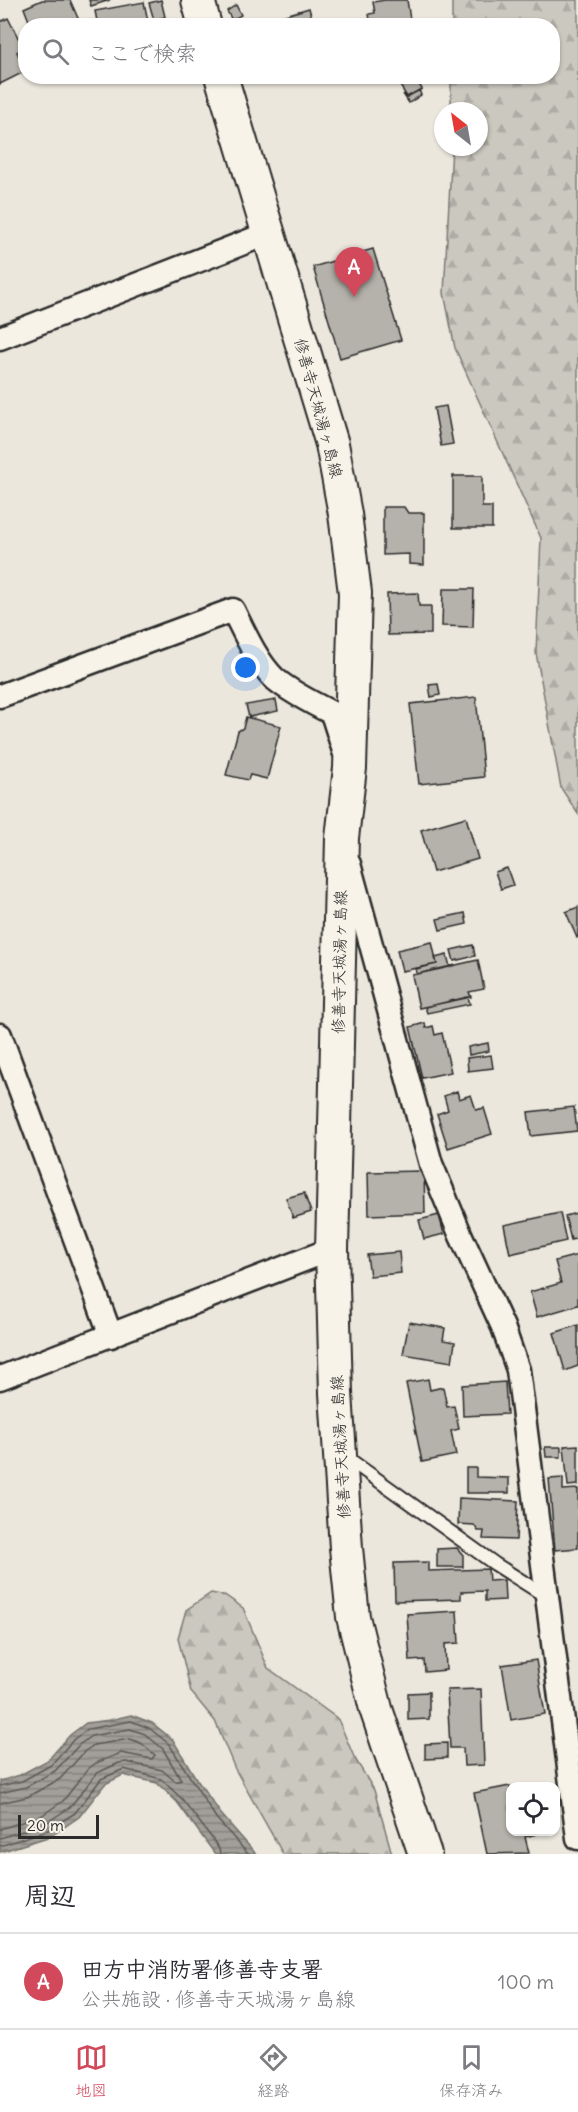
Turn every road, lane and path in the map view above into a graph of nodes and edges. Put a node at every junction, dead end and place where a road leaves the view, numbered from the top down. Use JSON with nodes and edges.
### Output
{"nodes":[{"id":1,"x":198,"y":0,"type":"edge"},
{"id":2,"x":203,"y":18,"type":"edge"},
{"id":3,"x":223,"y":84,"type":"edge"},
{"id":4,"x":269,"y":233,"type":"junction"},
{"id":5,"x":0,"y":338,"type":"edge"},
{"id":6,"x":0,"y":696,"type":"edge"},
{"id":7,"x":350,"y":768,"type":"junction"},
{"id":8,"x":342,"y":838,"type":"junction"},
{"id":9,"x":0,"y":1035,"type":"edge"},
{"id":10,"x":332,"y":1249,"type":"junction"},
{"id":11,"x":111,"y":1336,"type":"junction"},
{"id":12,"x":0,"y":1378,"type":"edge"},
{"id":13,"x":340,"y":1453,"type":"junction"},
{"id":14,"x":547,"y":1597,"type":"junction"},
{"id":15,"x":578,"y":1838,"type":"edge"},
{"id":16,"x":425,"y":1854,"type":"edge"}],
"edges":[{"from":1,"to":2,"type":"main road"},
{"from":3,"to":4,"type":"main road","name":"修善寺天城湯ヶ島線"},
{"from":4,"to":5,"type":"street"},
{"from":4,"to":7,"type":"main road","name":"修善寺天城湯ヶ島線"},
{"from":6,"to":7,"type":"street"},
{"from":7,"to":8,"type":"main road","name":"修善寺天城湯ヶ島線"},
{"from":8,"to":10,"type":"main road","name":"修善寺天城湯ヶ島線"},
{"from":8,"to":14,"type":"street"},
{"from":9,"to":11,"type":"street"},
{"from":10,"to":11,"type":"street"},
{"from":10,"to":13,"type":"main road","name":"修善寺天城湯ヶ島線"},
{"from":11,"to":12,"type":"street"},
{"from":13,"to":14,"type":"lane"},
{"from":13,"to":16,"type":"main road","name":"修善寺天城湯ヶ島線"},
{"from":14,"to":15,"type":"street"}]}
